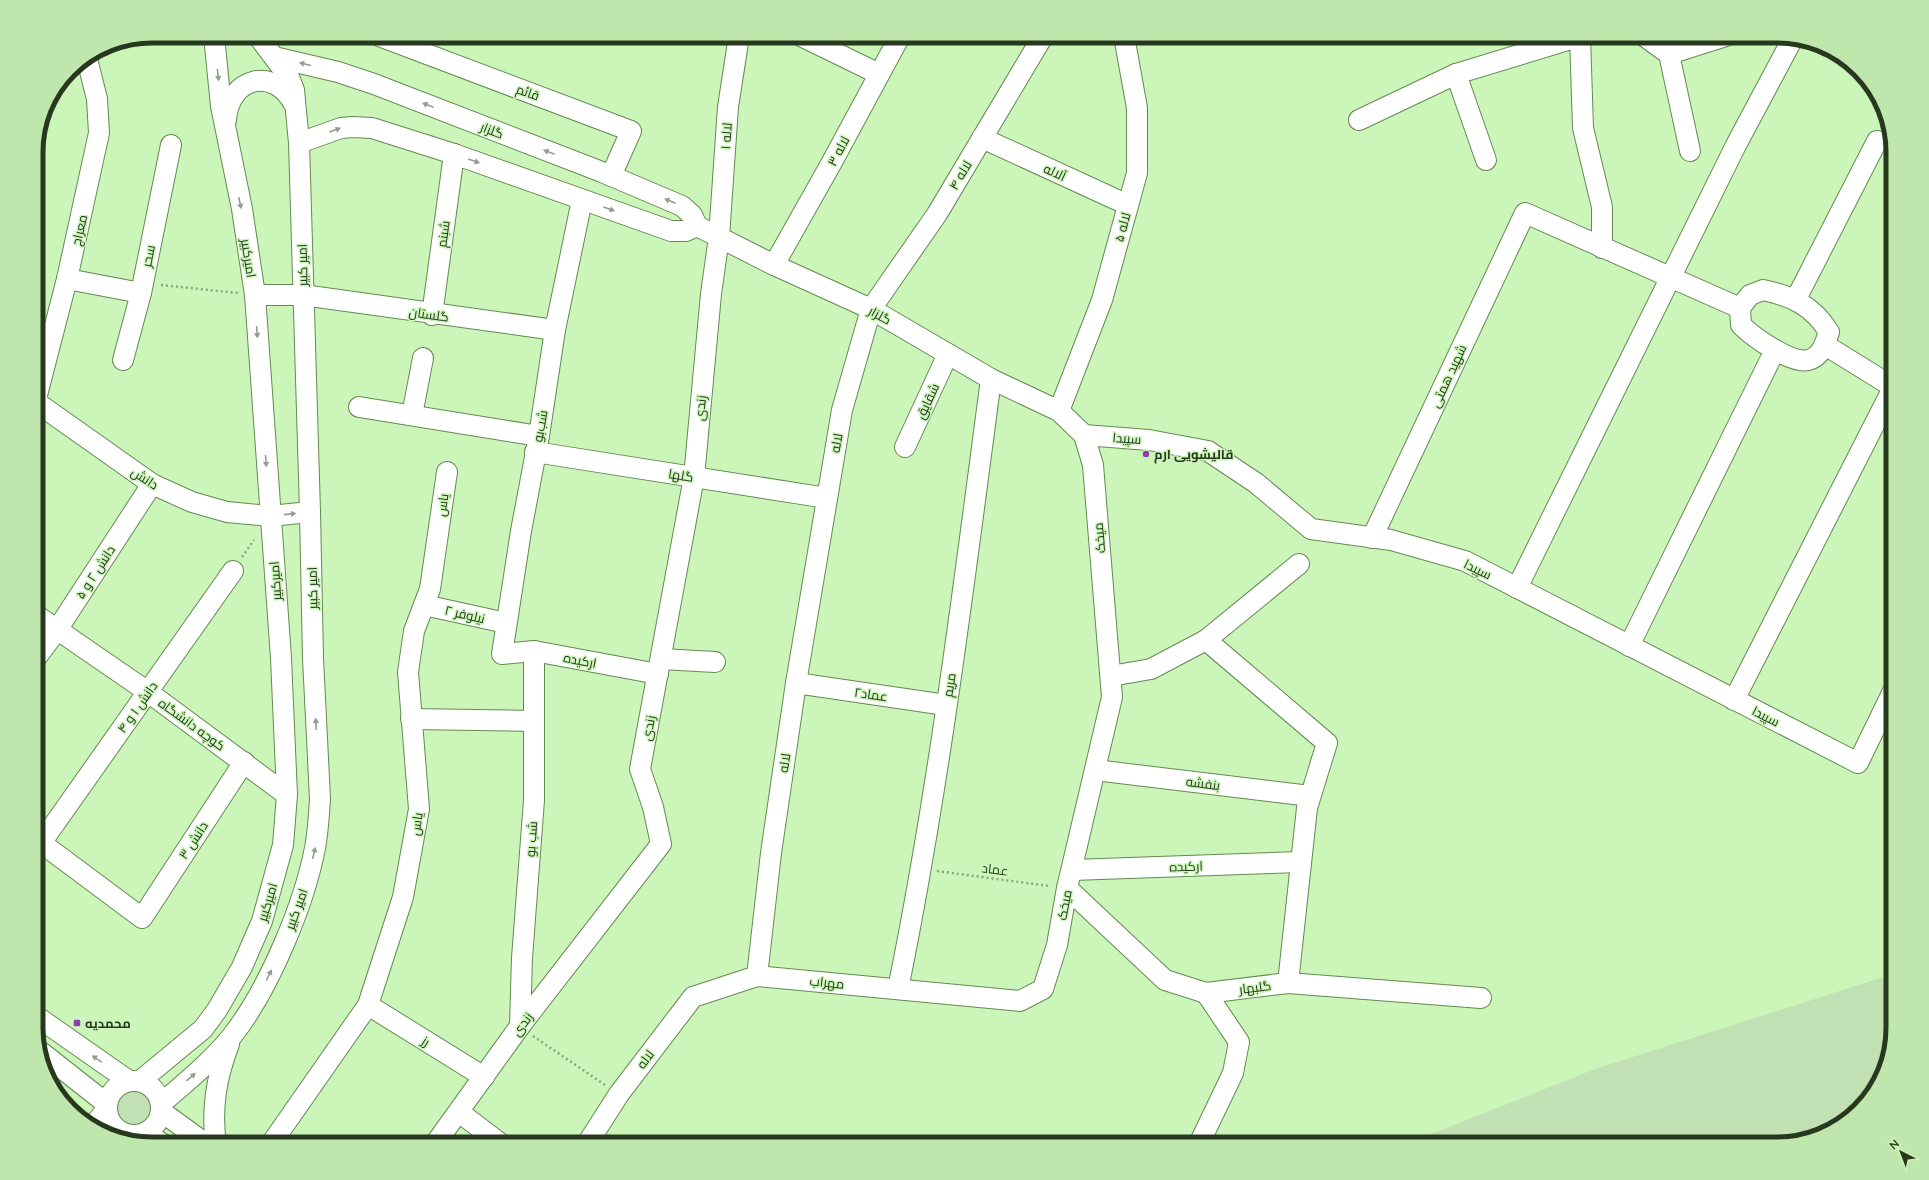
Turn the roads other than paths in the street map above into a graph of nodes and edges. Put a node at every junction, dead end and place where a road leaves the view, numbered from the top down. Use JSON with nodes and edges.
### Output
{"nodes":[{"id":1,"x":215,"y":43,"type":"edge"},
{"id":2,"x":263,"y":43,"type":"edge"},
{"id":3,"x":398,"y":43,"type":"edge"},
{"id":4,"x":739,"y":43,"type":"edge"},
{"id":5,"x":815,"y":43,"type":"edge"},
{"id":6,"x":896,"y":43,"type":"edge"},
{"id":7,"x":1039,"y":43,"type":"edge"},
{"id":8,"x":1125,"y":43,"type":"edge"},
{"id":9,"x":1543,"y":43,"type":"edge"},
{"id":10,"x":1580,"y":43,"type":"edge"},
{"id":11,"x":1654,"y":43,"type":"edge"},
{"id":12,"x":1704,"y":43,"type":"edge"},
{"id":13,"x":1790,"y":44,"type":"edge"},
{"id":14,"x":1669,"y":54,"type":"junction"},
{"id":15,"x":274,"y":57,"type":"junction"},
{"id":16,"x":88,"y":64,"type":"edge"},
{"id":17,"x":879,"y":74,"type":"junction"},
{"id":18,"x":1456,"y":74,"type":"junction"},
{"id":19,"x":295,"y":106,"type":"junction"},
{"id":20,"x":1359,"y":120,"type":"dead end"},
{"id":21,"x":225,"y":131,"type":"junction"},
{"id":22,"x":982,"y":138,"type":"junction"},
{"id":23,"x":1877,"y":141,"type":"dead end"},
{"id":24,"x":299,"y":143,"type":"junction"},
{"id":25,"x":171,"y":145,"type":"dead end"},
{"id":26,"x":1690,"y":151,"type":"dead end"},
{"id":27,"x":454,"y":154,"type":"junction"},
{"id":28,"x":1486,"y":160,"type":"dead end"},
{"id":29,"x":611,"y":176,"type":"junction"},
{"id":30,"x":582,"y":200,"type":"junction"},
{"id":31,"x":1128,"y":206,"type":"junction"},
{"id":32,"x":697,"y":226,"type":"junction"},
{"id":33,"x":719,"y":238,"type":"junction"},
{"id":34,"x":1602,"y":248,"type":"junction"},
{"id":35,"x":774,"y":266,"type":"junction"},
{"id":36,"x":67,"y":279,"type":"junction"},
{"id":37,"x":1671,"y":279,"type":"junction"},
{"id":38,"x":142,"y":288,"type":"junction"},
{"id":39,"x":255,"y":295,"type":"junction"},
{"id":40,"x":302,"y":295,"type":"junction"},
{"id":41,"x":1796,"y":299,"type":"junction"},
{"id":42,"x":1740,"y":308,"type":"junction"},
{"id":43,"x":871,"y":309,"type":"junction"},
{"id":44,"x":432,"y":315,"type":"junction"},
{"id":45,"x":555,"y":330,"type":"junction"},
{"id":46,"x":1825,"y":345,"type":"junction"},
{"id":47,"x":1775,"y":350,"type":"junction"},
{"id":48,"x":948,"y":354,"type":"junction"},
{"id":49,"x":423,"y":358,"type":"dead end"},
{"id":50,"x":123,"y":360,"type":"dead end"},
{"id":51,"x":43,"y":368,"type":"edge"},
{"id":52,"x":991,"y":379,"type":"junction"},
{"id":53,"x":1886,"y":384,"type":"edge"},
{"id":54,"x":1886,"y":402,"type":"edge"},
{"id":55,"x":43,"y":407,"type":"edge"},
{"id":56,"x":359,"y":407,"type":"dead end"},
{"id":57,"x":1059,"y":411,"type":"junction"},
{"id":58,"x":412,"y":415,"type":"junction"},
{"id":59,"x":1084,"y":436,"type":"junction"},
{"id":60,"x":537,"y":444,"type":"junction"},
{"id":61,"x":905,"y":447,"type":"dead end"},
{"id":62,"x":447,"y":472,"type":"dead end"},
{"id":63,"x":694,"y":477,"type":"junction"},
{"id":64,"x":152,"y":484,"type":"junction"},
{"id":65,"x":827,"y":498,"type":"junction"},
{"id":66,"x":310,"y":512,"type":"junction"},
{"id":67,"x":270,"y":516,"type":"junction"},
{"id":68,"x":1372,"y":538,"type":"junction"},
{"id":69,"x":1299,"y":564,"type":"dead end"},
{"id":70,"x":233,"y":571,"type":"road end"},
{"id":71,"x":1517,"y":588,"type":"junction"},
{"id":72,"x":424,"y":605,"type":"junction"},
{"id":73,"x":43,"y":620,"type":"edge"},
{"id":74,"x":506,"y":623,"type":"junction"},
{"id":75,"x":57,"y":630,"type":"junction"},
{"id":76,"x":1206,"y":640,"type":"junction"},
{"id":77,"x":1629,"y":646,"type":"junction"},
{"id":78,"x":43,"y":649,"type":"edge"},
{"id":79,"x":534,"y":651,"type":"junction"},
{"id":80,"x":502,"y":654,"type":"joint"},
{"id":81,"x":715,"y":662,"type":"dead end"},
{"id":82,"x":660,"y":666,"type":"junction"},
{"id":83,"x":1111,"y":676,"type":"junction"},
{"id":84,"x":796,"y":683,"type":"junction"},
{"id":85,"x":148,"y":692,"type":"junction"},
{"id":86,"x":1734,"y":700,"type":"junction"},
{"id":87,"x":946,"y":705,"type":"junction"},
{"id":88,"x":1886,"y":705,"type":"edge"},
{"id":89,"x":412,"y":719,"type":"junction"},
{"id":90,"x":533,"y":721,"type":"junction"},
{"id":91,"x":244,"y":762,"type":"junction"},
{"id":92,"x":1096,"y":770,"type":"junction"},
{"id":93,"x":287,"y":795,"type":"junction"},
{"id":94,"x":1310,"y":796,"type":"junction"},
{"id":95,"x":43,"y":836,"type":"edge"},
{"id":96,"x":43,"y":844,"type":"edge"},
{"id":97,"x":1301,"y":862,"type":"junction"},
{"id":98,"x":1069,"y":879,"type":"junction"},
{"id":99,"x":757,"y":976,"type":"junction"},
{"id":100,"x":1288,"y":983,"type":"junction"},
{"id":101,"x":898,"y":989,"type":"junction"},
{"id":102,"x":1206,"y":992,"type":"junction"},
{"id":103,"x":1481,"y":998,"type":"dead end"},
{"id":104,"x":368,"y":1006,"type":"junction"},
{"id":105,"x":43,"y":1021,"type":"edge"},
{"id":106,"x":520,"y":1026,"type":"junction"},
{"id":107,"x":232,"y":1036,"type":"junction"},
{"id":108,"x":47,"y":1057,"type":"edge"},
{"id":109,"x":484,"y":1077,"type":"junction"},
{"id":110,"x":134,"y":1081,"type":"junction"},
{"id":111,"x":107,"y":1107,"type":"junction"},
{"id":112,"x":162,"y":1108,"type":"junction"},
{"id":113,"x":459,"y":1112,"type":"junction"},
{"id":114,"x":96,"y":1121,"type":"edge"},
{"id":115,"x":134,"y":1135,"type":"edge"},
{"id":116,"x":197,"y":1137,"type":"edge"},
{"id":117,"x":216,"y":1137,"type":"edge"},
{"id":118,"x":276,"y":1137,"type":"edge"},
{"id":119,"x":440,"y":1137,"type":"edge"},
{"id":120,"x":492,"y":1137,"type":"edge"},
{"id":121,"x":591,"y":1137,"type":"edge"},
{"id":122,"x":1202,"y":1137,"type":"edge"}],
"edges":[{"from":1,"to":21,"type":"street","name":"امیرکبیر","one_way":true},
{"from":2,"to":15,"type":"street","name":"امیر کبیر"},
{"from":3,"to":29,"type":"street","name":"قائم"},
{"from":4,"to":33,"type":"street","name":"لاله ۱"},
{"from":5,"to":17,"type":"street"},
{"from":6,"to":17,"type":"street","name":"لاله ۳"},
{"from":7,"to":22,"type":"street","name":"لاله ۴"},
{"from":8,"to":31,"type":"street","name":"لاله ۵"},
{"from":9,"to":18,"type":"street"},
{"from":10,"to":34,"type":"street"},
{"from":11,"to":14,"type":"street"},
{"from":12,"to":14,"type":"street"},
{"from":13,"to":37,"type":"street"},
{"from":14,"to":26,"type":"street"},
{"from":15,"to":19,"type":"street","name":"امیر کبیر"},
{"from":29,"to":15,"type":"street","name":"گلزار","one_way":true},
{"from":16,"to":36,"type":"street","name":"معراج"},
{"from":17,"to":35,"type":"street","name":"لاله ۳"},
{"from":18,"to":20,"type":"street"},
{"from":18,"to":28,"type":"street"},
{"from":19,"to":21,"type":"street"},
{"from":19,"to":24,"type":"street","name":"امیر کبیر"},
{"from":21,"to":39,"type":"street","name":"امیرکبیر","one_way":true},
{"from":22,"to":31,"type":"street","name":"آلاله"},
{"from":22,"to":43,"type":"street","name":"لاله ۴"},
{"from":23,"to":41,"type":"street"},
{"from":24,"to":27,"type":"street","one_way":true},
{"from":24,"to":40,"type":"street","name":"امیر کبیر"},
{"from":25,"to":38,"type":"street","name":"سحر"},
{"from":27,"to":30,"type":"street","one_way":true},
{"from":27,"to":44,"type":"street","name":"شبنم"},
{"from":32,"to":29,"type":"street","name":"گلزار","one_way":true},
{"from":30,"to":32,"type":"street","one_way":true},
{"from":30,"to":45,"type":"street","name":"شب‌بو"},
{"from":31,"to":57,"type":"street","name":"لاله ۵"},
{"from":32,"to":33,"type":"street","name":"گلزار"},
{"from":33,"to":35,"type":"street","name":"گلزار"},
{"from":33,"to":63,"type":"street","name":"زندی"},
{"from":34,"to":37,"type":"street"},
{"from":34,"to":68,"type":"street","name":"شهید همتی"},
{"from":35,"to":43,"type":"street","name":"گلزار"},
{"from":36,"to":38,"type":"street"},
{"from":36,"to":51,"type":"street","name":"معراج"},
{"from":37,"to":42,"type":"street"},
{"from":37,"to":71,"type":"street"},
{"from":38,"to":50,"type":"street","name":"سحر"},
{"from":39,"to":40,"type":"street","name":"گلستان"},
{"from":39,"to":67,"type":"street","name":"امیرکبیر","one_way":true},
{"from":40,"to":44,"type":"street","name":"گلستان"},
{"from":40,"to":66,"type":"street","name":"امیر کبیر"},
{"from":41,"to":42,"type":"street"},
{"from":41,"to":46,"type":"street"},
{"from":42,"to":47,"type":"street"},
{"from":43,"to":48,"type":"street","name":"گلزار"},
{"from":43,"to":65,"type":"street","name":"لاله"},
{"from":44,"to":45,"type":"street","name":"گلستان"},
{"from":45,"to":60,"type":"street","name":"شب‌بو"},
{"from":46,"to":47,"type":"street"},
{"from":46,"to":53,"type":"street"},
{"from":47,"to":77,"type":"street"},
{"from":48,"to":52,"type":"street","name":"گلزار"},
{"from":48,"to":61,"type":"street","name":"شقایق"},
{"from":49,"to":58,"type":"street"},
{"from":52,"to":57,"type":"street","name":"گلزار"},
{"from":52,"to":87,"type":"street","name":"مریم"},
{"from":54,"to":86,"type":"street"},
{"from":55,"to":64,"type":"street","name":"دانش"},
{"from":56,"to":58,"type":"street","name":"گلها"},
{"from":57,"to":59,"type":"street","name":"میخک"},
{"from":58,"to":60,"type":"street","name":"گلها"},
{"from":59,"to":68,"type":"street","name":"سپیدا"},
{"from":59,"to":83,"type":"street","name":"میخک"},
{"from":60,"to":63,"type":"street","name":"گلها"},
{"from":60,"to":74,"type":"street","name":"شب‌بو"},
{"from":62,"to":72,"type":"street","name":"یاس"},
{"from":63,"to":65,"type":"street","name":"گلها"},
{"from":63,"to":82,"type":"street","name":"زندی"},
{"from":64,"to":67,"type":"street","name":"دانش"},
{"from":64,"to":75,"type":"street","name":"دانش ۲ و ۵"},
{"from":65,"to":84,"type":"street","name":"لاله"},
{"from":67,"to":66,"type":"street","name":"دانش","one_way":true},
{"from":107,"to":66,"type":"street","name":"امیر کبیر","one_way":true},
{"from":67,"to":93,"type":"street","name":"امیرکبیر"},
{"from":68,"to":71,"type":"street","name":"سپیدا"},
{"from":69,"to":76,"type":"street"},
{"from":70,"to":85,"type":"street","name":"دانش ۱ و ۴"},
{"from":71,"to":77,"type":"street","name":"سپیدا"},
{"from":72,"to":74,"type":"street","name":"نیلوفر ۲"},
{"from":72,"to":89,"type":"street","name":"یاس"},
{"from":73,"to":75,"type":"street","name":"کوچه دانشگاه"},
{"from":74,"to":80,"type":"street","name":"شب‌بو"},
{"from":75,"to":78,"type":"street","name":"دانش ۲ و ۵"},
{"from":75,"to":85,"type":"street","name":"کوچه دانشگاه"},
{"from":76,"to":83,"type":"street"},
{"from":76,"to":94,"type":"street"},
{"from":77,"to":86,"type":"street","name":"سپیدا"},
{"from":79,"to":80,"type":"street","name":"ارکیده"},
{"from":79,"to":82,"type":"street","name":"ارکیده"},
{"from":79,"to":90,"type":"street","name":"شب بو"},
{"from":81,"to":82,"type":"street","name":"ارکیده"},
{"from":82,"to":106,"type":"street","name":"زندی"},
{"from":83,"to":92,"type":"street","name":"میخک"},
{"from":84,"to":87,"type":"street","name":"عماد۲"},
{"from":84,"to":99,"type":"street","name":"لاله"},
{"from":85,"to":91,"type":"street","name":"کوچه دانشگاه"},
{"from":85,"to":95,"type":"street","name":"دانش ۱ و ۴"},
{"from":86,"to":88,"type":"street","name":"سپیدا"},
{"from":87,"to":101,"type":"street","name":"مریم"},
{"from":89,"to":90,"type":"street"},
{"from":89,"to":104,"type":"street","name":"یاس"},
{"from":90,"to":106,"type":"street","name":"شب بو"},
{"from":91,"to":93,"type":"street","name":"کوچه دانشگاه"},
{"from":91,"to":96,"type":"street","name":"دانش ۳"},
{"from":92,"to":94,"type":"street","name":"بنفشه"},
{"from":92,"to":98,"type":"street","name":"میخک"},
{"from":93,"to":110,"type":"street","name":"امیرکبیر"},
{"from":94,"to":97,"type":"street"},
{"from":97,"to":98,"type":"street","name":"ارکیده"},
{"from":97,"to":100,"type":"street"},
{"from":98,"to":101,"type":"street","name":"میخک"},
{"from":98,"to":102,"type":"street","name":"گلبهار"},
{"from":99,"to":101,"type":"street","name":"مهراب"},
{"from":99,"to":121,"type":"street","name":"لاله"},
{"from":100,"to":102,"type":"street","name":"گلبهار"},
{"from":100,"to":103,"type":"street","name":"گلبهار"},
{"from":102,"to":122,"type":"street"},
{"from":104,"to":109,"type":"street","name":"رز"},
{"from":104,"to":118,"type":"street","name":"یاس"},
{"from":110,"to":105,"type":"street","one_way":true},
{"from":106,"to":109,"type":"street","name":"زندی"},
{"from":112,"to":107,"type":"street","name":"امیر کبیر","one_way":true},
{"from":107,"to":117,"type":"street"},
{"from":108,"to":111,"type":"street"},
{"from":109,"to":113,"type":"street","name":"زندی"},
{"from":110,"to":111,"type":"street"},
{"from":110,"to":112,"type":"street"},
{"from":111,"to":114,"type":"street"},
{"from":111,"to":115,"type":"street"},
{"from":112,"to":115,"type":"street"},
{"from":112,"to":116,"type":"street"},
{"from":113,"to":119,"type":"street","name":"زندی"},
{"from":113,"to":120,"type":"street"}]}
